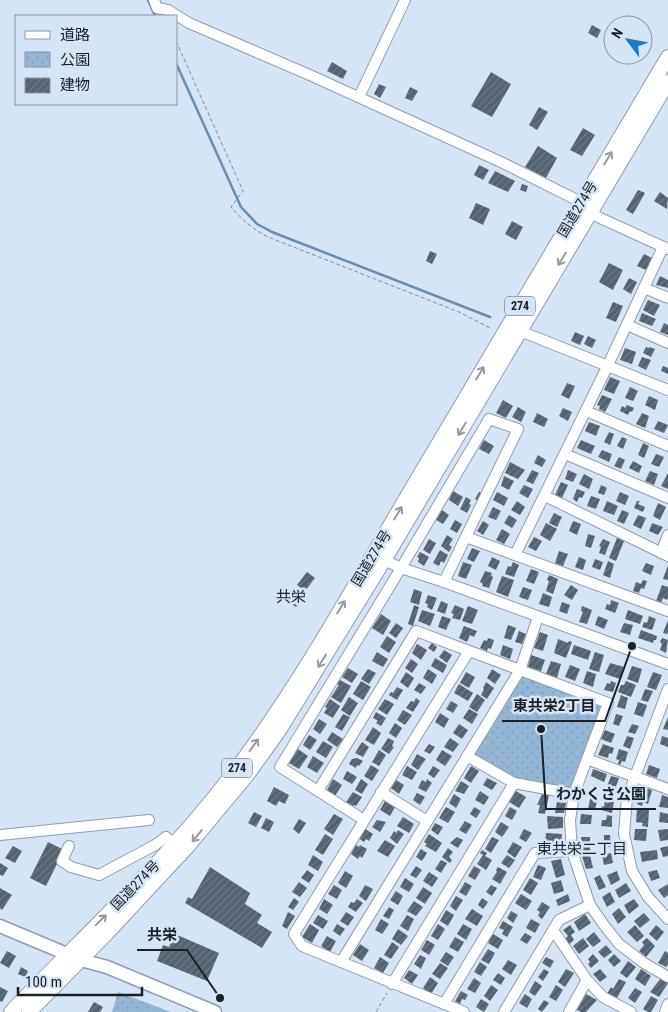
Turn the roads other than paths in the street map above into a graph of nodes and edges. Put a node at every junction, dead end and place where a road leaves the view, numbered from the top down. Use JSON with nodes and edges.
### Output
{"nodes":[{"id":1,"x":154,"y":0,"type":"edge"},
{"id":2,"x":405,"y":0,"type":"edge"},
{"id":3,"x":176,"y":15,"type":"edge"},
{"id":4,"x":178,"y":16,"type":"edge"},
{"id":5,"x":668,"y":57,"type":"edge"},
{"id":6,"x":668,"y":82,"type":"edge"},
{"id":7,"x":359,"y":97,"type":"junction"},
{"id":8,"x":586,"y":206,"type":"junction"},
{"id":9,"x":666,"y":248,"type":"edge"},
{"id":10,"x":644,"y":288,"type":"junction"},
{"id":11,"x":668,"y":298,"type":"edge"},
{"id":12,"x":627,"y":325,"type":"junction"},
{"id":13,"x":520,"y":331,"type":"junction"},
{"id":14,"x":668,"y":343,"type":"edge"},
{"id":15,"x":608,"y":366,"type":"junction"},
{"id":16,"x":668,"y":390,"type":"edge"},
{"id":17,"x":586,"y":411,"type":"junction"},
{"id":18,"x":668,"y":446,"type":"edge"},
{"id":19,"x":565,"y":454,"type":"junction"},
{"id":20,"x":545,"y":496,"type":"junction"},
{"id":21,"x":668,"y":498,"type":"edge"},
{"id":22,"x":668,"y":535,"type":"edge"},
{"id":23,"x":466,"y":537,"type":"junction"},
{"id":24,"x":665,"y":554,"type":"edge"},
{"id":25,"x":515,"y":555,"type":"junction"},
{"id":26,"x":378,"y":557,"type":"junction"},
{"id":27,"x":400,"y":568,"type":"junction"},
{"id":28,"x":444,"y":582,"type":"junction"},
{"id":29,"x":668,"y":612,"type":"edge"},
{"id":30,"x":538,"y":617,"type":"junction"},
{"id":31,"x":469,"y":651,"type":"junction"},
{"id":32,"x":668,"y":664,"type":"edge"},
{"id":33,"x":520,"y":670,"type":"junction"},
{"id":34,"x":668,"y":689,"type":"edge"},
{"id":35,"x":468,"y":756,"type":"junction"},
{"id":36,"x":587,"y":759,"type":"junction"},
{"id":37,"x":635,"y":777,"type":"junction"},
{"id":38,"x":514,"y":783,"type":"junction"},
{"id":39,"x":668,"y":789,"type":"edge"},
{"id":40,"x":318,"y":791,"type":"junction"},
{"id":41,"x":381,"y":792,"type":"junction"},
{"id":42,"x":574,"y":794,"type":"junction"},
{"id":43,"x":149,"y":820,"type":"dead end"},
{"id":44,"x":364,"y":820,"type":"junction"},
{"id":45,"x":427,"y":822,"type":"junction"},
{"id":46,"x":1,"y":838,"type":"edge"},
{"id":47,"x":174,"y":844,"type":"junction"},
{"id":48,"x":69,"y":846,"type":"dead end"},
{"id":49,"x":572,"y":851,"type":"junction"},
{"id":50,"x":590,"y":905,"type":"junction"},
{"id":51,"x":668,"y":919,"type":"edge"},
{"id":52,"x":0,"y":926,"type":"edge"},
{"id":53,"x":553,"y":930,"type":"junction"},
{"id":54,"x":67,"y":954,"type":"junction"},
{"id":55,"x":81,"y":960,"type":"junction"},
{"id":56,"x":341,"y":962,"type":"junction"},
{"id":57,"x":668,"y":977,"type":"edge"},
{"id":58,"x":587,"y":980,"type":"junction"},
{"id":59,"x":392,"y":984,"type":"junction"},
{"id":60,"x":444,"y":1004,"type":"junction"},
{"id":61,"x":668,"y":1004,"type":"edge"},
{"id":62,"x":11,"y":1012,"type":"edge"},
{"id":63,"x":29,"y":1012,"type":"edge"},
{"id":64,"x":215,"y":1012,"type":"edge"},
{"id":65,"x":464,"y":1012,"type":"edge"},
{"id":66,"x":504,"y":1012,"type":"edge"},
{"id":67,"x":569,"y":1012,"type":"edge"},
{"id":68,"x":631,"y":1012,"type":"edge"},
{"id":69,"x":665,"y":1012,"type":"edge"}],
"edges":[{"from":1,"to":3,"type":"street"},
{"from":2,"to":7,"type":"street"},
{"from":4,"to":7,"type":"street"},
{"from":8,"to":5,"type":"highway","name":"国道274号","number":"274","one_way":true},
{"from":6,"to":8,"type":"highway","name":"国道274号","number":"274"},
{"from":7,"to":8,"type":"street"},
{"from":8,"to":9,"type":"street"},
{"from":8,"to":13,"type":"highway","name":"国道274号","number":"274","one_way":true},
{"from":26,"to":8,"type":"highway","name":"国道274号","number":"274","one_way":true},
{"from":9,"to":10,"type":"street"},
{"from":10,"to":11,"type":"street"},
{"from":10,"to":12,"type":"street"},
{"from":12,"to":14,"type":"street"},
{"from":12,"to":15,"type":"street"},
{"from":13,"to":15,"type":"street"},
{"from":13,"to":26,"type":"highway","name":"国道274号","number":"274","one_way":true},
{"from":15,"to":16,"type":"street"},
{"from":15,"to":17,"type":"street"},
{"from":17,"to":18,"type":"street"},
{"from":17,"to":19,"type":"street"},
{"from":19,"to":20,"type":"street"},
{"from":19,"to":21,"type":"street"},
{"from":20,"to":24,"type":"street"},
{"from":20,"to":25,"type":"street"},
{"from":22,"to":24,"type":"street"},
{"from":23,"to":25,"type":"street"},
{"from":23,"to":27,"type":"street"},
{"from":23,"to":28,"type":"street"},
{"from":25,"to":29,"type":"street"},
{"from":26,"to":27,"type":"street"},
{"from":47,"to":26,"type":"highway","name":"国道274号","number":"274","one_way":true},
{"from":26,"to":55,"type":"highway","name":"国道274号","number":"274","one_way":true},
{"from":27,"to":28,"type":"street"},
{"from":27,"to":40,"type":"street"},
{"from":28,"to":30,"type":"street"},
{"from":30,"to":32,"type":"street"},
{"from":30,"to":33,"type":"street"},
{"from":31,"to":33,"type":"street"},
{"from":31,"to":40,"type":"street"},
{"from":31,"to":41,"type":"street"},
{"from":33,"to":35,"type":"street"},
{"from":33,"to":36,"type":"street"},
{"from":34,"to":37,"type":"street"},
{"from":35,"to":38,"type":"street"},
{"from":35,"to":45,"type":"street"},
{"from":36,"to":37,"type":"street"},
{"from":36,"to":42,"type":"street"},
{"from":37,"to":39,"type":"street"},
{"from":37,"to":51,"type":"street"},
{"from":38,"to":42,"type":"street"},
{"from":38,"to":59,"type":"street"},
{"from":40,"to":44,"type":"street"},
{"from":41,"to":44,"type":"street"},
{"from":41,"to":45,"type":"street"},
{"from":42,"to":49,"type":"street"},
{"from":43,"to":46,"type":"street"},
{"from":44,"to":56,"type":"street"},
{"from":45,"to":56,"type":"street"},
{"from":47,"to":48,"type":"street"},
{"from":54,"to":47,"type":"highway","name":"国道274号","number":"274","one_way":true},
{"from":49,"to":50,"type":"street"},
{"from":49,"to":60,"type":"street"},
{"from":50,"to":53,"type":"street"},
{"from":50,"to":57,"type":"street"},
{"from":52,"to":54,"type":"main road"},
{"from":53,"to":58,"type":"street"},
{"from":53,"to":66,"type":"street"},
{"from":54,"to":55,"type":"main road"},
{"from":54,"to":62,"type":"highway","name":"国道274号","number":"274"},
{"from":55,"to":63,"type":"highway","name":"国道274号","number":"274"},
{"from":55,"to":64,"type":"main road"},
{"from":56,"to":59,"type":"street"},
{"from":58,"to":67,"type":"street"},
{"from":58,"to":68,"type":"street"},
{"from":59,"to":60,"type":"street"},
{"from":60,"to":65,"type":"street"},
{"from":61,"to":69,"type":"street"}]}
